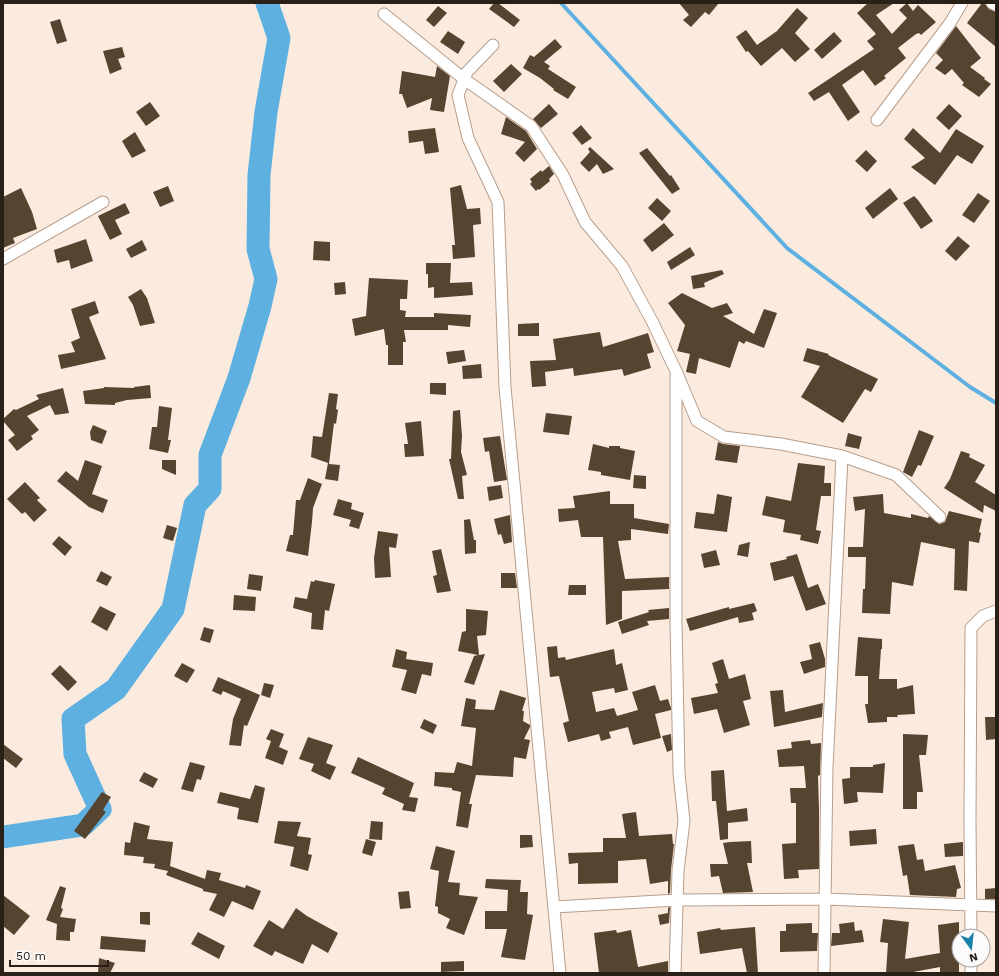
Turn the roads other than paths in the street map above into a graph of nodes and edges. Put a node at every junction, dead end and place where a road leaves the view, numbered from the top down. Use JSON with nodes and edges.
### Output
{"nodes":[{"id":1,"x":962,"y":3,"type":"edge"},
{"id":2,"x":384,"y":14,"type":"dead end"},
{"id":3,"x":493,"y":45,"type":"dead end"},
{"id":4,"x":464,"y":79,"type":"junction"},
{"id":5,"x":877,"y":120,"type":"dead end"},
{"id":6,"x":103,"y":202,"type":"dead end"},
{"id":7,"x":3,"y":259,"type":"edge"},
{"id":8,"x":676,"y":371,"type":"junction"},
{"id":9,"x":842,"y":456,"type":"junction"},
{"id":10,"x":940,"y":517,"type":"dead end"},
{"id":11,"x":996,"y":611,"type":"edge"},
{"id":12,"x":825,"y":899,"type":"junction"},
{"id":13,"x":677,"y":900,"type":"junction"},
{"id":14,"x":970,"y":906,"type":"junction"},
{"id":15,"x":996,"y":906,"type":"edge"},
{"id":16,"x":554,"y":908,"type":"junction"},
{"id":17,"x":971,"y":928,"type":"edge"},
{"id":18,"x":560,"y":973,"type":"edge"},
{"id":19,"x":675,"y":973,"type":"edge"},
{"id":20,"x":824,"y":973,"type":"edge"}],
"edges":[{"from":1,"to":5,"type":"street"},
{"from":2,"to":4,"type":"street"},
{"from":3,"to":4,"type":"street"},
{"from":4,"to":8,"type":"street"},
{"from":4,"to":16,"type":"street"},
{"from":6,"to":7,"type":"street"},
{"from":8,"to":9,"type":"street"},
{"from":8,"to":13,"type":"street"},
{"from":9,"to":10,"type":"street"},
{"from":9,"to":12,"type":"street"},
{"from":11,"to":14,"type":"street"},
{"from":12,"to":13,"type":"street"},
{"from":12,"to":14,"type":"street"},
{"from":12,"to":20,"type":"street"},
{"from":13,"to":16,"type":"street"},
{"from":13,"to":19,"type":"street"},
{"from":14,"to":15,"type":"street"},
{"from":14,"to":17,"type":"street"},
{"from":16,"to":18,"type":"street"}]}
